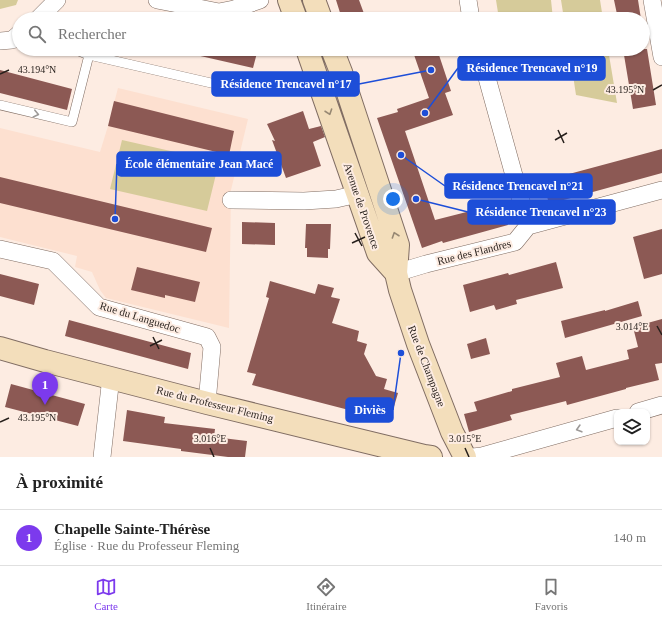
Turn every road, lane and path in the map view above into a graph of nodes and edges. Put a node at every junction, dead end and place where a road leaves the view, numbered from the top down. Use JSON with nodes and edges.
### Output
{"nodes":[{"id":1,"x":57,"y":0,"type":"edge"},
{"id":2,"x":157,"y":0,"type":"edge"},
{"id":3,"x":260,"y":0,"type":"edge"},
{"id":4,"x":290,"y":0,"type":"edge"},
{"id":5,"x":314,"y":0,"type":"edge"},
{"id":6,"x":468,"y":0,"type":"edge"},
{"id":7,"x":652,"y":0,"type":"edge"},
{"id":8,"x":45,"y":12,"type":"edge"},
{"id":9,"x":294,"y":12,"type":"edge"},
{"id":10,"x":318,"y":12,"type":"edge"},
{"id":11,"x":471,"y":12,"type":"edge"},
{"id":12,"x":12,"y":40,"type":"edge"},
{"id":13,"x":0,"y":41,"type":"edge"},
{"id":14,"x":89,"y":56,"type":"edge"},
{"id":15,"x":93,"y":56,"type":"edge"},
{"id":16,"x":309,"y":56,"type":"edge"},
{"id":17,"x":335,"y":56,"type":"edge"},
{"id":18,"x":481,"y":56,"type":"edge"},
{"id":19,"x":662,"y":57,"type":"edge"},
{"id":20,"x":246,"y":91,"type":"dead end"},
{"id":21,"x":0,"y":106,"type":"edge"},
{"id":22,"x":662,"y":190,"type":"edge"},
{"id":23,"x":358,"y":194,"type":"junction"},
{"id":24,"x":231,"y":200,"type":"dead end"},
{"id":25,"x":528,"y":226,"type":"junction"},
{"id":26,"x":0,"y":248,"type":"edge"},
{"id":27,"x":396,"y":273,"type":"junction"},
{"id":28,"x":0,"y":348,"type":"edge"},
{"id":29,"x":110,"y":377,"type":"junction"},
{"id":30,"x":207,"y":403,"type":"junction"},
{"id":31,"x":662,"y":405,"type":"edge"},
{"id":32,"x":648,"y":409,"type":"edge"},
{"id":33,"x":614,"y":419,"type":"edge"},
{"id":34,"x":102,"y":457,"type":"edge"},
{"id":35,"x":430,"y":457,"type":"edge"},
{"id":36,"x":465,"y":457,"type":"edge"},
{"id":37,"x":473,"y":457,"type":"edge"}],
"edges":[{"from":1,"to":8,"type":"street"},
{"from":2,"to":3,"type":"street"},
{"from":4,"to":9,"type":"street"},
{"from":5,"to":10,"type":"street"},
{"from":6,"to":11,"type":"street"},
{"from":7,"to":19,"type":"street"},
{"from":12,"to":13,"type":"street"},
{"from":21,"to":14,"type":"lane","one_way":true},
{"from":15,"to":20,"type":"lane"},
{"from":16,"to":23,"type":"street","name":"Avenue de Provence","one_way":true},
{"from":27,"to":17,"type":"street","name":"Avenue de Provence","one_way":true},
{"from":18,"to":25,"type":"street"},
{"from":22,"to":25,"type":"street"},
{"from":23,"to":24,"type":"street"},
{"from":23,"to":27,"type":"street","name":"Avenue de Provence"},
{"from":25,"to":27,"type":"street","name":"Rue des Flandres"},
{"from":26,"to":30,"type":"street","name":"Rue du Languedoc"},
{"from":27,"to":36,"type":"street","name":"Rue de Champagne"},
{"from":28,"to":29,"type":"street","name":"Rue du Professeur Fleming"},
{"from":29,"to":30,"type":"street","name":"Rue du Professeur Fleming"},
{"from":29,"to":34,"type":"street"},
{"from":30,"to":35,"type":"street","name":"Rue du Professeur Fleming"},
{"from":31,"to":32,"type":"street"},
{"from":33,"to":37,"type":"street","one_way":true}]}
